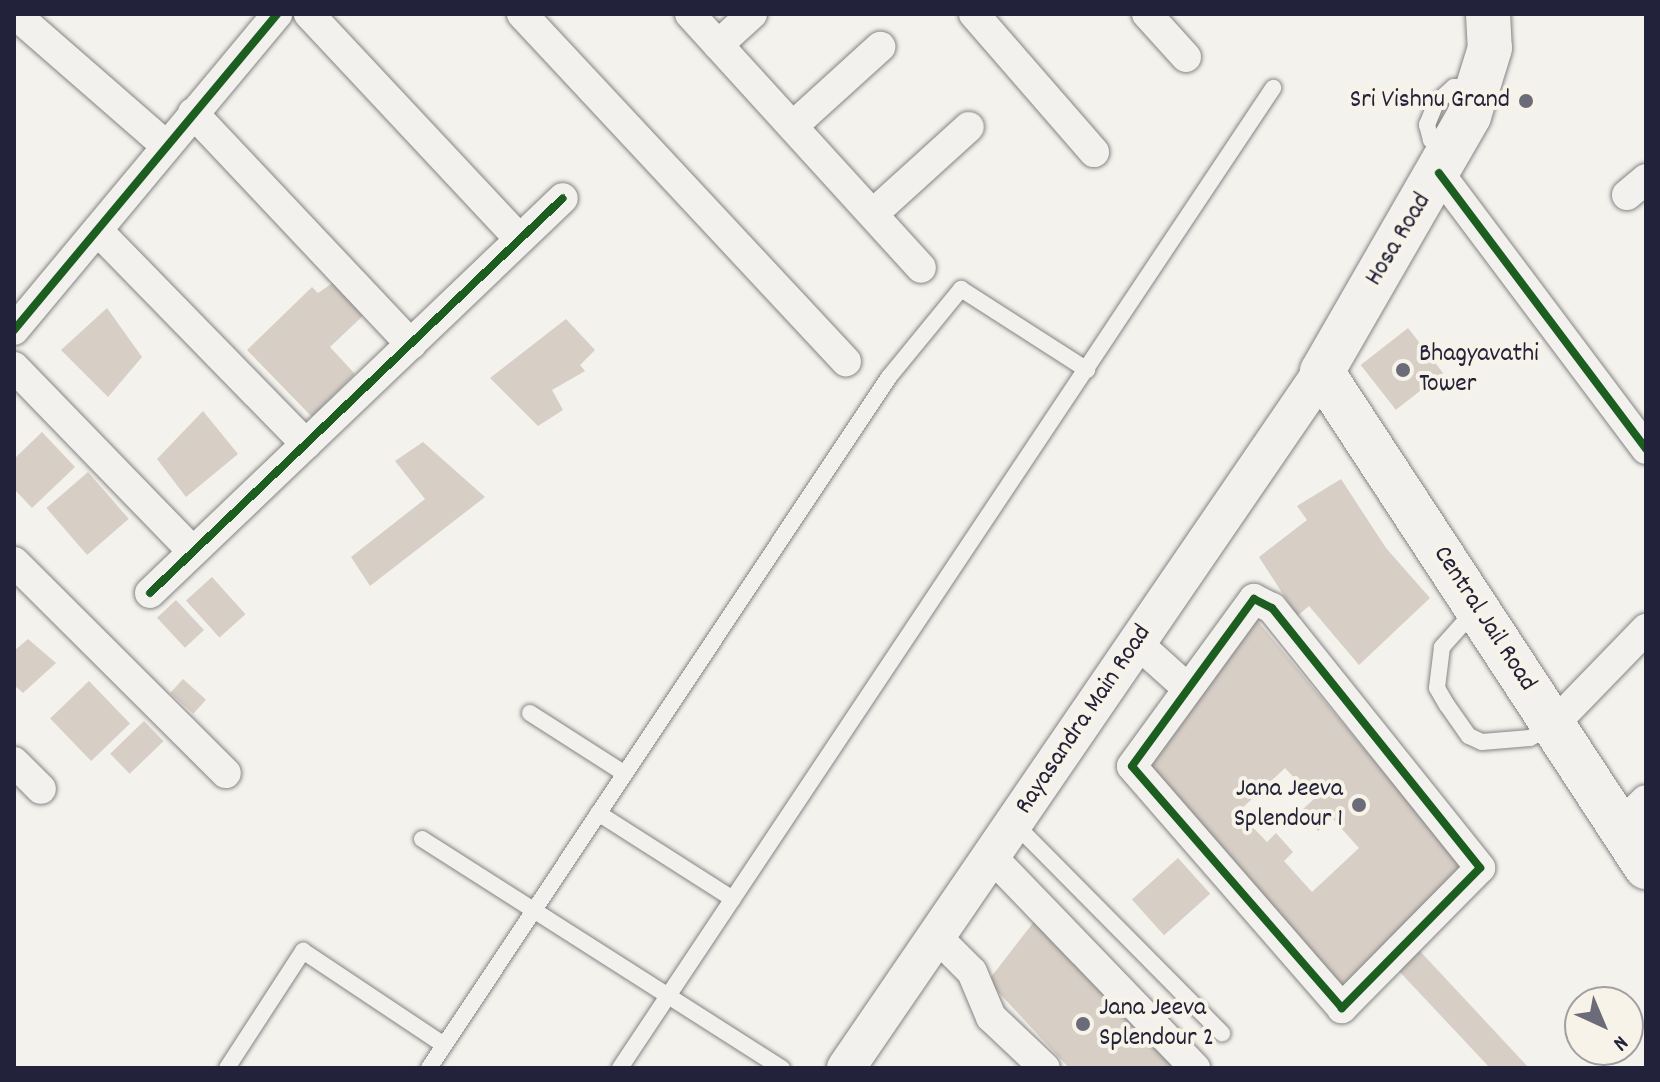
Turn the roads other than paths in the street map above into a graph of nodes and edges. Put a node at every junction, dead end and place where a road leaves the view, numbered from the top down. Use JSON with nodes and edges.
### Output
{"nodes":[{"id":1,"x":15,"y":14,"type":"edge"},
{"id":2,"x":277,"y":14,"type":"edge"},
{"id":3,"x":309,"y":14,"type":"edge"},
{"id":4,"x":522,"y":14,"type":"edge"},
{"id":5,"x":690,"y":14,"type":"edge"},
{"id":6,"x":752,"y":14,"type":"edge"},
{"id":7,"x":974,"y":14,"type":"edge"},
{"id":8,"x":1147,"y":14,"type":"edge"},
{"id":9,"x":1488,"y":14,"type":"edge"},
{"id":10,"x":718,"y":45,"type":"junction"},
{"id":11,"x":880,"y":47,"type":"dead end"},
{"id":12,"x":1186,"y":57,"type":"dead end"},
{"id":13,"x":1273,"y":88,"type":"dead end"},
{"id":14,"x":193,"y":113,"type":"junction"},
{"id":15,"x":793,"y":126,"type":"junction"},
{"id":16,"x":969,"y":127,"type":"dead end"},
{"id":17,"x":165,"y":145,"type":"junction"},
{"id":18,"x":1094,"y":152,"type":"dead end"},
{"id":19,"x":1444,"y":163,"type":"junction"},
{"id":20,"x":563,"y":198,"type":"dead end"},
{"id":21,"x":874,"y":213,"type":"junction"},
{"id":22,"x":100,"y":233,"type":"junction"},
{"id":23,"x":518,"y":237,"type":"junction"},
{"id":24,"x":921,"y":268,"type":"dead end"},
{"id":25,"x":19,"y":312,"type":"edge"},
{"id":26,"x":411,"y":344,"type":"junction"},
{"id":27,"x":846,"y":361,"type":"dead end"},
{"id":28,"x":14,"y":367,"type":"edge"},
{"id":29,"x":1087,"y":370,"type":"junction"},
{"id":30,"x":1322,"y":372,"type":"junction"},
{"id":31,"x":306,"y":444,"type":"junction"},
{"id":32,"x":1646,"y":449,"type":"edge"},
{"id":33,"x":193,"y":552,"type":"junction"},
{"id":34,"x":14,"y":562,"type":"edge"},
{"id":35,"x":150,"y":593,"type":"dead end"},
{"id":36,"x":1476,"y":608,"type":"junction"},
{"id":37,"x":1646,"y":629,"type":"edge"},
{"id":38,"x":1136,"y":642,"type":"junction"},
{"id":39,"x":1187,"y":688,"type":"junction"},
{"id":40,"x":530,"y":713,"type":"dead end"},
{"id":41,"x":1553,"y":725,"type":"junction"},
{"id":42,"x":14,"y":762,"type":"edge"},
{"id":43,"x":226,"y":773,"type":"dead end"},
{"id":44,"x":624,"y":773,"type":"junction"},
{"id":45,"x":41,"y":789,"type":"dead end"},
{"id":46,"x":598,"y":813,"type":"junction"},
{"id":47,"x":1633,"y":813,"type":"edge"},
{"id":48,"x":1014,"y":823,"type":"junction"},
{"id":49,"x":422,"y":839,"type":"dead end"},
{"id":50,"x":992,"y":857,"type":"junction"},
{"id":51,"x":1646,"y":867,"type":"edge"},
{"id":52,"x":733,"y":899,"type":"junction"},
{"id":53,"x":534,"y":910,"type":"junction"},
{"id":54,"x":937,"y":937,"type":"junction"},
{"id":55,"x":669,"y":996,"type":"junction"},
{"id":56,"x":1222,"y":1033,"type":"dead end"},
{"id":57,"x":444,"y":1045,"type":"junction"},
{"id":58,"x":227,"y":1068,"type":"edge"},
{"id":59,"x":429,"y":1068,"type":"edge"},
{"id":60,"x":620,"y":1068,"type":"edge"},
{"id":61,"x":782,"y":1068,"type":"edge"},
{"id":62,"x":846,"y":1068,"type":"edge"},
{"id":63,"x":1045,"y":1068,"type":"edge"},
{"id":64,"x":1195,"y":1068,"type":"edge"}],
"edges":[{"from":1,"to":17,"type":"street"},
{"from":2,"to":14,"type":"street"},
{"from":3,"to":23,"type":"street"},
{"from":4,"to":27,"type":"street"},
{"from":5,"to":10,"type":"street"},
{"from":6,"to":10,"type":"street"},
{"from":7,"to":18,"type":"street"},
{"from":8,"to":12,"type":"street"},
{"from":9,"to":19,"type":"main road","name":"Hosa Road"},
{"from":10,"to":15,"type":"street"},
{"from":11,"to":15,"type":"street"},
{"from":13,"to":29,"type":"lane"},
{"from":14,"to":17,"type":"street"},
{"from":14,"to":26,"type":"street"},
{"from":15,"to":21,"type":"street"},
{"from":16,"to":21,"type":"street"},
{"from":17,"to":22,"type":"street"},
{"from":19,"to":30,"type":"main road","name":"Hosa Road"},
{"from":19,"to":32,"type":"street"},
{"from":20,"to":23,"type":"street"},
{"from":21,"to":24,"type":"street"},
{"from":22,"to":25,"type":"street"},
{"from":22,"to":31,"type":"street"},
{"from":23,"to":26,"type":"street"},
{"from":26,"to":31,"type":"street"},
{"from":28,"to":33,"type":"street"},
{"from":29,"to":44,"type":"lane"},
{"from":29,"to":52,"type":"lane"},
{"from":30,"to":36,"type":"main road","name":"Central Jail Road"},
{"from":30,"to":38,"type":"street","name":"Rayasandra Main Road"},
{"from":31,"to":33,"type":"street"},
{"from":33,"to":35,"type":"street"},
{"from":34,"to":43,"type":"street"},
{"from":36,"to":41,"type":"main road","name":"Central Jail Road"},
{"from":36,"to":41,"type":"lane"},
{"from":37,"to":41,"type":"street"},
{"from":38,"to":39,"type":"street"},
{"from":38,"to":48,"type":"street","name":"Rayasandra Main Road"},
{"from":39,"to":39,"type":"street"},
{"from":40,"to":44,"type":"lane"},
{"from":41,"to":47,"type":"main road","name":"Central Jail Road"},
{"from":42,"to":45,"type":"street"},
{"from":44,"to":46,"type":"lane"},
{"from":46,"to":52,"type":"lane"},
{"from":46,"to":53,"type":"lane"},
{"from":47,"to":51,"type":"main road","name":"Central Jail Road"},
{"from":48,"to":50,"type":"street","name":"Rayasandra Main Road"},
{"from":48,"to":56,"type":"lane"},
{"from":49,"to":53,"type":"lane"},
{"from":50,"to":54,"type":"street","name":"Rayasandra Main Road"},
{"from":50,"to":64,"type":"street"},
{"from":52,"to":55,"type":"lane"},
{"from":53,"to":55,"type":"lane"},
{"from":53,"to":57,"type":"lane"},
{"from":54,"to":62,"type":"street","name":"Rayasandra Main Road"},
{"from":54,"to":63,"type":"street"},
{"from":55,"to":60,"type":"lane"},
{"from":55,"to":61,"type":"lane"},
{"from":57,"to":58,"type":"lane"},
{"from":57,"to":59,"type":"lane"}]}
